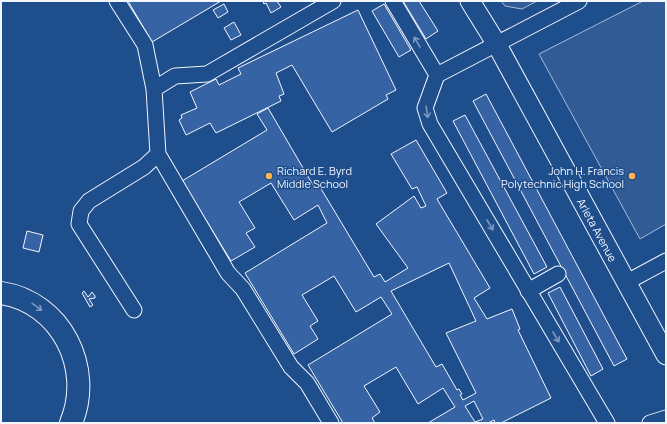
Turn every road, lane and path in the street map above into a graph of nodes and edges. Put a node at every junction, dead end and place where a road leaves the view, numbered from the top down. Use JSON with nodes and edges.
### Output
{"nodes":[{"id":1,"x":117,"y":1,"type":"edge"},
{"id":2,"x":333,"y":1,"type":"edge"},
{"id":3,"x":393,"y":1,"type":"edge"},
{"id":4,"x":470,"y":1,"type":"edge"},
{"id":5,"x":579,"y":1,"type":"edge"},
{"id":6,"x":496,"y":43,"type":"junction"},
{"id":7,"x":437,"y":75,"type":"junction"},
{"id":8,"x":154,"y":89,"type":"junction"},
{"id":9,"x":158,"y":154,"type":"junction"},
{"id":10,"x":666,"y":262,"type":"edge"},
{"id":11,"x":558,"y":274,"type":"dead end"},
{"id":12,"x":627,"y":282,"type":"junction"},
{"id":13,"x":528,"y":291,"type":"junction"},
{"id":14,"x":1,"y":293,"type":"edge"},
{"id":15,"x":134,"y":310,"type":"dead end"},
{"id":16,"x":666,"y":355,"type":"edge"},
{"id":17,"x":666,"y":418,"type":"edge"},
{"id":18,"x":71,"y":423,"type":"edge"},
{"id":19,"x":331,"y":423,"type":"edge"},
{"id":20,"x":607,"y":423,"type":"edge"},
{"id":21,"x":650,"y":423,"type":"edge"}],
"edges":[{"from":1,"to":8,"type":"street"},
{"from":2,"to":8,"type":"street"},
{"from":7,"to":3,"type":"street","one_way":true},
{"from":4,"to":6,"type":"main road","name":"Arleta Avenue"},
{"from":5,"to":6,"type":"street"},
{"from":6,"to":7,"type":"street"},
{"from":6,"to":12,"type":"main road","name":"Arleta Avenue"},
{"from":7,"to":13,"type":"street","one_way":true},
{"from":8,"to":9,"type":"street"},
{"from":9,"to":15,"type":"street"},
{"from":9,"to":19,"type":"street"},
{"from":10,"to":12,"type":"street"},
{"from":11,"to":13,"type":"street"},
{"from":12,"to":16,"type":"main road","name":"Arleta Avenue"},
{"from":13,"to":20,"type":"street","one_way":true},
{"from":14,"to":18,"type":"highway","one_way":true},
{"from":17,"to":21,"type":"street"}]}
